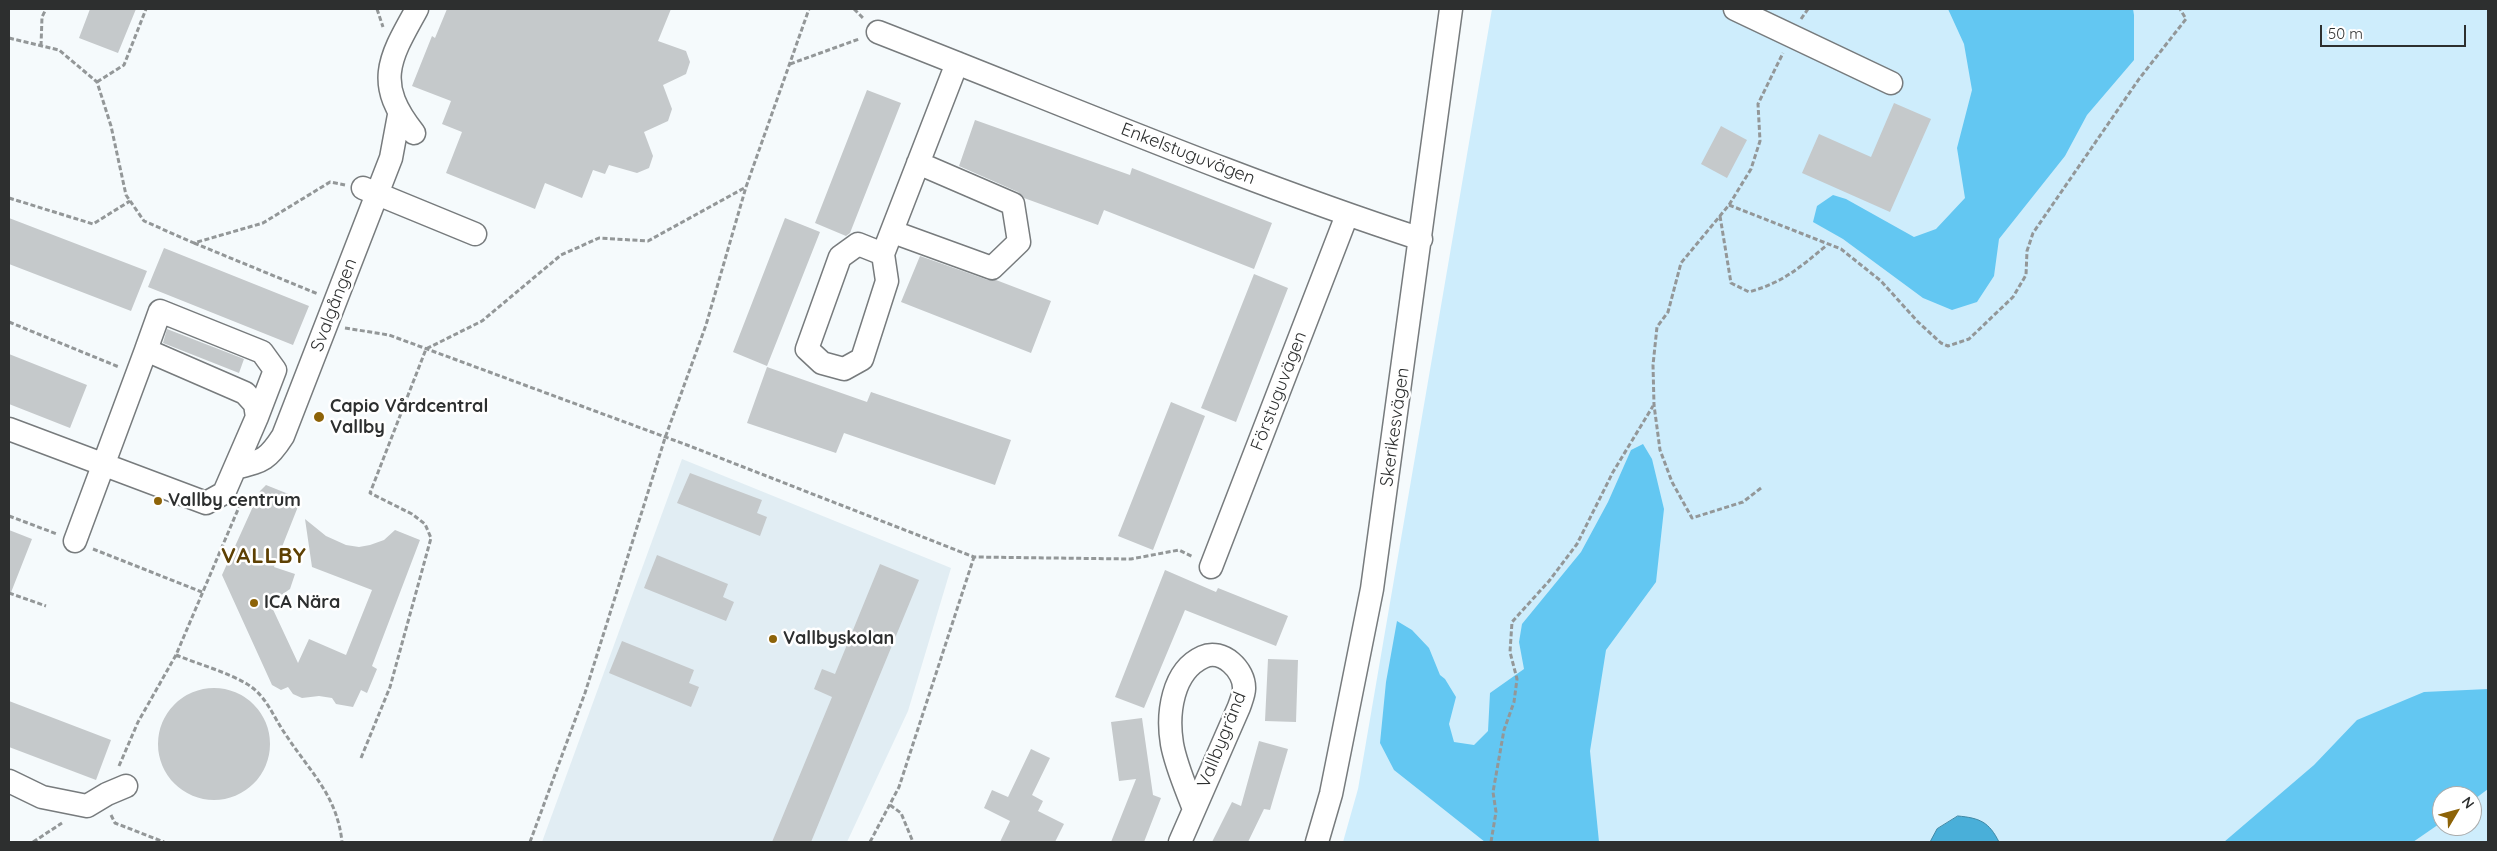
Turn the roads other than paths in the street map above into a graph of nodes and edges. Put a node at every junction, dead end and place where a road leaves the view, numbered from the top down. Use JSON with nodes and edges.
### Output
{"nodes":[{"id":1,"x":417,"y":9,"type":"edge"},
{"id":2,"x":1451,"y":9,"type":"edge"},
{"id":3,"x":1734,"y":9,"type":"edge"},
{"id":4,"x":878,"y":32,"type":"road end"},
{"id":5,"x":957,"y":63,"type":"junction"},
{"id":6,"x":1891,"y":83,"type":"dead end"},
{"id":7,"x":399,"y":115,"type":"junction"},
{"id":8,"x":414,"y":134,"type":"dead end"},
{"id":9,"x":918,"y":163,"type":"junction"},
{"id":10,"x":370,"y":191,"type":"junction"},
{"id":11,"x":1348,"y":215,"type":"junction"},
{"id":12,"x":893,"y":232,"type":"junction"},
{"id":13,"x":474,"y":234,"type":"dead end"},
{"id":14,"x":1421,"y":239,"type":"junction"},
{"id":15,"x":883,"y":254,"type":"junction"},
{"id":16,"x":146,"y":350,"type":"junction"},
{"id":17,"x":257,"y":417,"type":"junction"},
{"id":18,"x":9,"y":429,"type":"edge"},
{"id":19,"x":102,"y":465,"type":"junction"},
{"id":20,"x":235,"y":468,"type":"junction"},
{"id":21,"x":75,"y":541,"type":"road end"},
{"id":22,"x":1211,"y":566,"type":"road end"},
{"id":23,"x":9,"y":781,"type":"edge"},
{"id":24,"x":117,"y":790,"type":"road end"},
{"id":25,"x":9,"y":791,"type":"edge"},
{"id":26,"x":42,"y":797,"type":"junction"},
{"id":27,"x":1194,"y":809,"type":"junction"},
{"id":28,"x":1180,"y":842,"type":"edge"},
{"id":29,"x":1317,"y":842,"type":"edge"}],
"edges":[{"from":1,"to":7,"type":"street"},
{"from":2,"to":14,"type":"street","name":"Skerikesvägen"},
{"from":3,"to":6,"type":"street"},
{"from":4,"to":5,"type":"street","name":"Enkelstuguvägen"},
{"from":5,"to":9,"type":"street"},
{"from":5,"to":11,"type":"street","name":"Enkelstuguvägen"},
{"from":7,"to":8,"type":"street"},
{"from":7,"to":10,"type":"street","name":"Svalgången"},
{"from":9,"to":12,"type":"street"},
{"from":9,"to":12,"type":"street"},
{"from":10,"to":13,"type":"street"},
{"from":10,"to":20,"type":"street","name":"Svalgången"},
{"from":11,"to":14,"type":"street","name":"Enkelstuguvägen"},
{"from":11,"to":22,"type":"street","name":"Förstuguvägen"},
{"from":12,"to":15,"type":"street"},
{"from":14,"to":29,"type":"street","name":"Skerikesvägen"},
{"from":15,"to":15,"type":"street"},
{"from":16,"to":17,"type":"street"},
{"from":16,"to":17,"type":"street"},
{"from":16,"to":19,"type":"street"},
{"from":17,"to":20,"type":"street"},
{"from":18,"to":19,"type":"street"},
{"from":19,"to":20,"type":"street"},
{"from":19,"to":21,"type":"street"},
{"from":23,"to":26,"type":"street"},
{"from":24,"to":26,"type":"street"},
{"from":25,"to":26,"type":"street"},
{"from":27,"to":27,"type":"street","name":"Vallbygränd"},
{"from":27,"to":28,"type":"street","name":"Vallbygränd"}]}
